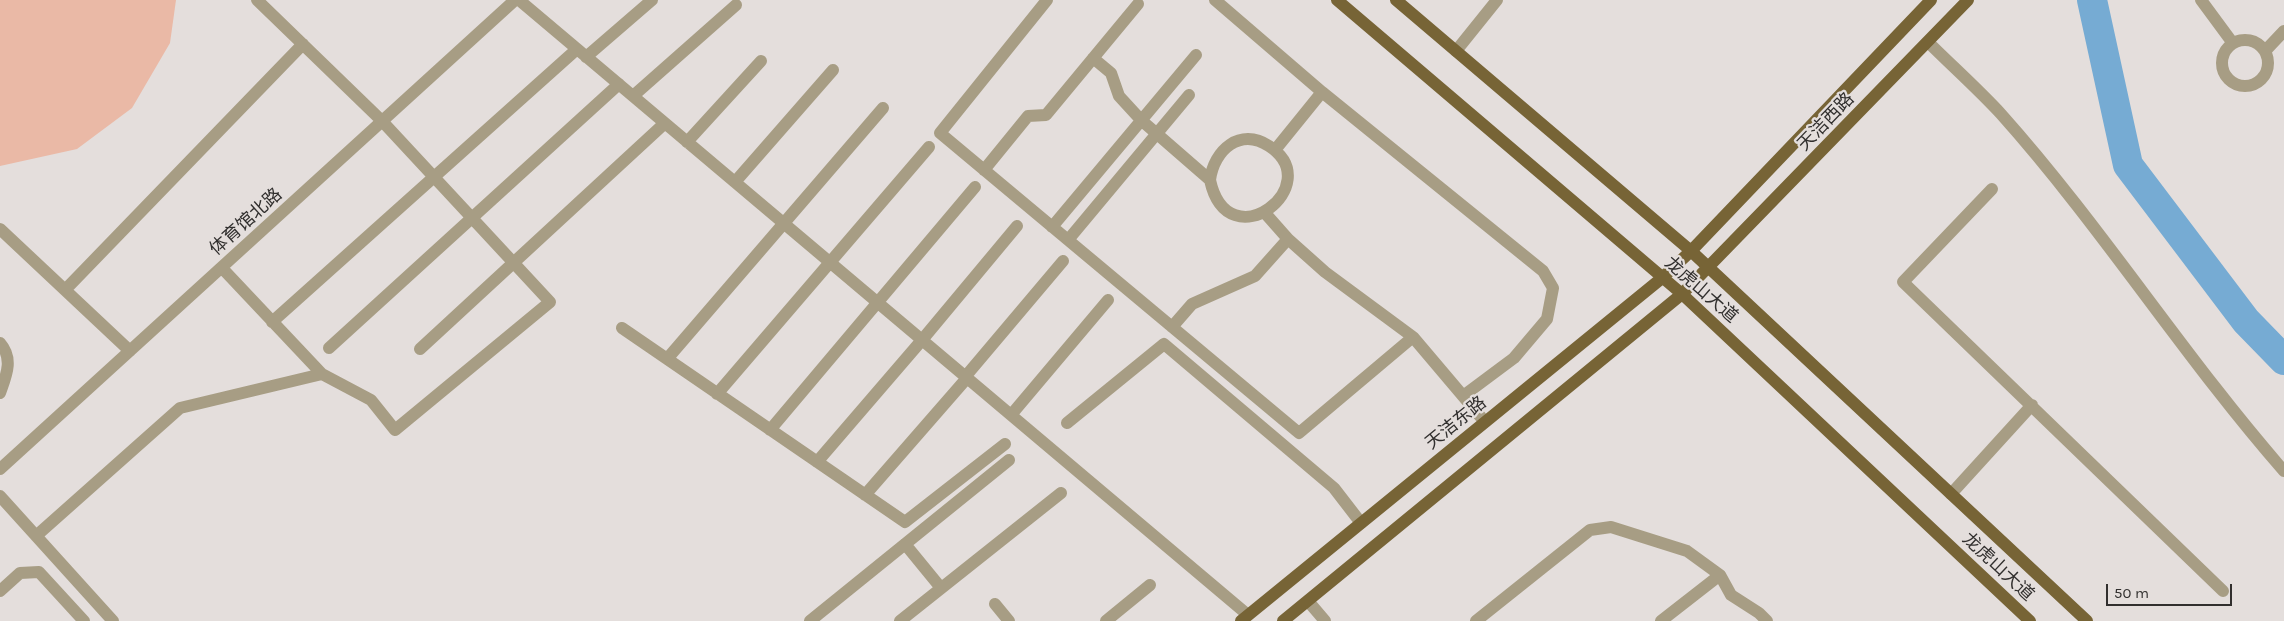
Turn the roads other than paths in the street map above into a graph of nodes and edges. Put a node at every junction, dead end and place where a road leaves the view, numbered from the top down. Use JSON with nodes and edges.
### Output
{"nodes":[{"id":1,"x":257,"y":0,"type":"edge"},
{"id":2,"x":515,"y":0,"type":"edge"},
{"id":3,"x":519,"y":0,"type":"edge"},
{"id":4,"x":652,"y":0,"type":"edge"},
{"id":5,"x":1047,"y":0,"type":"edge"},
{"id":6,"x":1215,"y":0,"type":"edge"},
{"id":7,"x":1337,"y":0,"type":"edge"},
{"id":8,"x":1396,"y":0,"type":"edge"},
{"id":9,"x":1497,"y":0,"type":"edge"},
{"id":10,"x":1931,"y":0,"type":"edge"},
{"id":11,"x":2202,"y":0,"type":"edge"},
{"id":12,"x":1968,"y":1,"type":"edge"},
{"id":13,"x":1138,"y":4,"type":"dead end"},
{"id":14,"x":736,"y":5,"type":"dead end"},
{"id":15,"x":2284,"y":31,"type":"edge"},
{"id":16,"x":1928,"y":42,"type":"junction"},
{"id":17,"x":2232,"y":42,"type":"junction"},
{"id":18,"x":303,"y":44,"type":"junction"},
{"id":19,"x":2266,"y":50,"type":"junction"},
{"id":20,"x":1456,"y":51,"type":"junction"},
{"id":21,"x":582,"y":53,"type":"junction"},
{"id":22,"x":1196,"y":55,"type":"dead end"},
{"id":23,"x":1094,"y":58,"type":"junction"},
{"id":24,"x":761,"y":61,"type":"dead end"},
{"id":25,"x":833,"y":70,"type":"dead end"},
{"id":26,"x":619,"y":84,"type":"junction"},
{"id":27,"x":1322,"y":92,"type":"junction"},
{"id":28,"x":1189,"y":95,"type":"dead end"},
{"id":29,"x":633,"y":96,"type":"junction"},
{"id":30,"x":883,"y":108,"type":"dead end"},
{"id":31,"x":1141,"y":120,"type":"junction"},
{"id":32,"x":382,"y":121,"type":"junction"},
{"id":33,"x":665,"y":124,"type":"junction"},
{"id":34,"x":1156,"y":134,"type":"junction"},
{"id":35,"x":687,"y":142,"type":"junction"},
{"id":36,"x":929,"y":147,"type":"dead end"},
{"id":37,"x":1275,"y":150,"type":"junction"},
{"id":38,"x":984,"y":170,"type":"junction"},
{"id":39,"x":434,"y":177,"type":"junction"},
{"id":40,"x":1210,"y":180,"type":"junction"},
{"id":41,"x":735,"y":182,"type":"junction"},
{"id":42,"x":975,"y":187,"type":"dead end"},
{"id":43,"x":1992,"y":189,"type":"dead end"},
{"id":44,"x":1265,"y":213,"type":"junction"},
{"id":45,"x":471,"y":217,"type":"junction"},
{"id":46,"x":783,"y":222,"type":"junction"},
{"id":47,"x":1017,"y":226,"type":"dead end"},
{"id":48,"x":1052,"y":227,"type":"junction"},
{"id":49,"x":2,"y":236,"type":"edge"},
{"id":50,"x":1288,"y":239,"type":"junction"},
{"id":51,"x":1068,"y":240,"type":"junction"},
{"id":52,"x":1691,"y":251,"type":"junction"},
{"id":53,"x":1063,"y":261,"type":"dead end"},
{"id":54,"x":830,"y":262,"type":"junction"},
{"id":55,"x":514,"y":263,"type":"junction"},
{"id":56,"x":222,"y":268,"type":"junction"},
{"id":57,"x":1709,"y":268,"type":"junction"},
{"id":58,"x":1662,"y":278,"type":"junction"},
{"id":59,"x":65,"y":290,"type":"junction"},
{"id":60,"x":1682,"y":294,"type":"junction"},
{"id":61,"x":1108,"y":300,"type":"dead end"},
{"id":62,"x":879,"y":304,"type":"junction"},
{"id":63,"x":272,"y":322,"type":"junction"},
{"id":64,"x":1172,"y":327,"type":"junction"},
{"id":65,"x":622,"y":328,"type":"dead end"},
{"id":66,"x":1413,"y":337,"type":"junction"},
{"id":67,"x":922,"y":340,"type":"junction"},
{"id":68,"x":0,"y":343,"type":"edge"},
{"id":69,"x":329,"y":348,"type":"dead end"},
{"id":70,"x":420,"y":349,"type":"dead end"},
{"id":71,"x":130,"y":351,"type":"junction"},
{"id":72,"x":667,"y":359,"type":"junction"},
{"id":73,"x":322,"y":374,"type":"junction"},
{"id":74,"x":966,"y":378,"type":"junction"},
{"id":75,"x":0,"y":393,"type":"edge"},
{"id":76,"x":718,"y":394,"type":"junction"},
{"id":77,"x":1463,"y":396,"type":"junction"},
{"id":78,"x":2032,"y":405,"type":"junction"},
{"id":79,"x":1011,"y":415,"type":"junction"},
{"id":80,"x":1485,"y":422,"type":"junction"},
{"id":81,"x":1067,"y":423,"type":"dead end"},
{"id":82,"x":770,"y":430,"type":"junction"},
{"id":83,"x":1005,"y":444,"type":"dead end"},
{"id":84,"x":1009,"y":460,"type":"dead end"},
{"id":85,"x":817,"y":462,"type":"junction"},
{"id":86,"x":0,"y":469,"type":"edge"},
{"id":87,"x":2284,"y":471,"type":"edge"},
{"id":88,"x":1061,"y":493,"type":"dead end"},
{"id":89,"x":1951,"y":494,"type":"junction"},
{"id":90,"x":866,"y":495,"type":"junction"},
{"id":91,"x":0,"y":496,"type":"edge"},
{"id":92,"x":1361,"y":523,"type":"junction"},
{"id":93,"x":36,"y":536,"type":"junction"},
{"id":94,"x":904,"y":544,"type":"junction"},
{"id":95,"x":1720,"y":575,"type":"junction"},
{"id":96,"x":1150,"y":585,"type":"dead end"},
{"id":97,"x":941,"y":588,"type":"junction"},
{"id":98,"x":0,"y":591,"type":"edge"},
{"id":99,"x":2224,"y":591,"type":"dead end"},
{"id":100,"x":1308,"y":601,"type":"junction"},
{"id":101,"x":995,"y":604,"type":"dead end"},
{"id":102,"x":76,"y":618,"type":"edge"},
{"id":103,"x":1245,"y":618,"type":"edge"},
{"id":104,"x":113,"y":621,"type":"edge"},
{"id":105,"x":810,"y":621,"type":"edge"},
{"id":106,"x":900,"y":621,"type":"edge"},
{"id":107,"x":1009,"y":621,"type":"edge"},
{"id":108,"x":1106,"y":621,"type":"edge"},
{"id":109,"x":1283,"y":621,"type":"edge"},
{"id":110,"x":1325,"y":621,"type":"edge"},
{"id":111,"x":1476,"y":621,"type":"edge"},
{"id":112,"x":1661,"y":621,"type":"edge"},
{"id":113,"x":1767,"y":621,"type":"edge"},
{"id":114,"x":2030,"y":621,"type":"edge"},
{"id":115,"x":2087,"y":621,"type":"edge"}],
"edges":[{"from":1,"to":18,"type":"street"},
{"from":2,"to":32,"type":"street","name":"体育馆北路"},
{"from":3,"to":21,"type":"street"},
{"from":4,"to":21,"type":"street"},
{"from":5,"to":38,"type":"street"},
{"from":6,"to":27,"type":"street"},
{"from":7,"to":58,"type":"main road","name":"龙虎山大道"},
{"from":8,"to":20,"type":"main road","name":"龙虎山大道"},
{"from":9,"to":20,"type":"street"},
{"from":10,"to":52,"type":"main road","name":"天洁西路"},
{"from":11,"to":17,"type":"street"},
{"from":12,"to":16,"type":"main road","name":"天洁西路"},
{"from":13,"to":23,"type":"street"},
{"from":14,"to":29,"type":"street"},
{"from":15,"to":19,"type":"street"},
{"from":16,"to":57,"type":"main road","name":"天洁西路"},
{"from":16,"to":87,"type":"street"},
{"from":17,"to":19,"type":"street"},
{"from":17,"to":19,"type":"street"},
{"from":18,"to":32,"type":"street"},
{"from":18,"to":59,"type":"street"},
{"from":20,"to":52,"type":"main road","name":"龙虎山大道"},
{"from":21,"to":26,"type":"street"},
{"from":21,"to":39,"type":"street"},
{"from":22,"to":31,"type":"street"},
{"from":23,"to":31,"type":"street"},
{"from":23,"to":38,"type":"street"},
{"from":24,"to":35,"type":"street"},
{"from":25,"to":41,"type":"street"},
{"from":26,"to":29,"type":"street"},
{"from":26,"to":45,"type":"street"},
{"from":27,"to":37,"type":"street"},
{"from":27,"to":77,"type":"street"},
{"from":28,"to":34,"type":"street"},
{"from":29,"to":33,"type":"street"},
{"from":30,"to":46,"type":"street"},
{"from":31,"to":34,"type":"street"},
{"from":31,"to":48,"type":"street"},
{"from":32,"to":39,"type":"street"},
{"from":32,"to":56,"type":"street","name":"体育馆北路"},
{"from":33,"to":35,"type":"street"},
{"from":33,"to":55,"type":"street"},
{"from":34,"to":40,"type":"street"},
{"from":34,"to":51,"type":"street"},
{"from":35,"to":41,"type":"street"},
{"from":36,"to":54,"type":"street"},
{"from":37,"to":40,"type":"street"},
{"from":37,"to":44,"type":"street"},
{"from":38,"to":48,"type":"street"},
{"from":39,"to":45,"type":"street"},
{"from":39,"to":63,"type":"street"},
{"from":40,"to":44,"type":"street"},
{"from":41,"to":46,"type":"street"},
{"from":42,"to":62,"type":"street"},
{"from":43,"to":78,"type":"street"},
{"from":44,"to":50,"type":"street"},
{"from":45,"to":55,"type":"street"},
{"from":45,"to":69,"type":"street"},
{"from":46,"to":54,"type":"street"},
{"from":46,"to":72,"type":"street"},
{"from":47,"to":67,"type":"street"},
{"from":48,"to":51,"type":"street"},
{"from":49,"to":59,"type":"street"},
{"from":50,"to":64,"type":"street"},
{"from":50,"to":66,"type":"street"},
{"from":51,"to":64,"type":"street"},
{"from":52,"to":57,"type":"main road","name":"龙虎山大道"},
{"from":52,"to":58,"type":"main road","name":"天洁东路"},
{"from":53,"to":74,"type":"street"},
{"from":54,"to":62,"type":"street"},
{"from":54,"to":76,"type":"street"},
{"from":55,"to":70,"type":"street"},
{"from":55,"to":73,"type":"street"},
{"from":56,"to":63,"type":"street"},
{"from":56,"to":71,"type":"street","name":"体育馆北路"},
{"from":57,"to":60,"type":"main road"},
{"from":57,"to":89,"type":"main road","name":"龙虎山大道"},
{"from":58,"to":60,"type":"main road","name":"龙虎山大道"},
{"from":58,"to":80,"type":"main road","name":"天洁东路"},
{"from":59,"to":71,"type":"street"},
{"from":60,"to":100,"type":"main road"},
{"from":60,"to":114,"type":"main road","name":"龙虎山大道"},
{"from":61,"to":79,"type":"street"},
{"from":62,"to":67,"type":"street"},
{"from":62,"to":82,"type":"street"},
{"from":63,"to":73,"type":"street"},
{"from":64,"to":66,"type":"street"},
{"from":65,"to":72,"type":"street"},
{"from":66,"to":77,"type":"street"},
{"from":67,"to":74,"type":"street"},
{"from":67,"to":85,"type":"street"},
{"from":68,"to":75,"type":"street"},
{"from":71,"to":86,"type":"street","name":"体育馆北路"},
{"from":72,"to":76,"type":"street"},
{"from":73,"to":93,"type":"street"},
{"from":74,"to":79,"type":"street"},
{"from":74,"to":90,"type":"street"},
{"from":76,"to":82,"type":"street"},
{"from":77,"to":80,"type":"street"},
{"from":78,"to":89,"type":"street"},
{"from":78,"to":99,"type":"street"},
{"from":79,"to":103,"type":"street"},
{"from":80,"to":92,"type":"main road","name":"天洁东路"},
{"from":81,"to":92,"type":"street"},
{"from":82,"to":85,"type":"street"},
{"from":83,"to":90,"type":"street"},
{"from":84,"to":94,"type":"street"},
{"from":85,"to":90,"type":"street"},
{"from":88,"to":97,"type":"street"},
{"from":89,"to":115,"type":"main road","name":"龙虎山大道"},
{"from":91,"to":93,"type":"street"},
{"from":92,"to":103,"type":"main road","name":"天洁东路"},
{"from":93,"to":104,"type":"street"},
{"from":94,"to":97,"type":"street"},
{"from":94,"to":105,"type":"street"},
{"from":95,"to":111,"type":"street"},
{"from":95,"to":112,"type":"street"},
{"from":95,"to":113,"type":"street"},
{"from":96,"to":108,"type":"street"},
{"from":97,"to":106,"type":"street"},
{"from":98,"to":102,"type":"street"},
{"from":100,"to":109,"type":"main road"},
{"from":100,"to":110,"type":"street"},
{"from":101,"to":107,"type":"street"}]}
